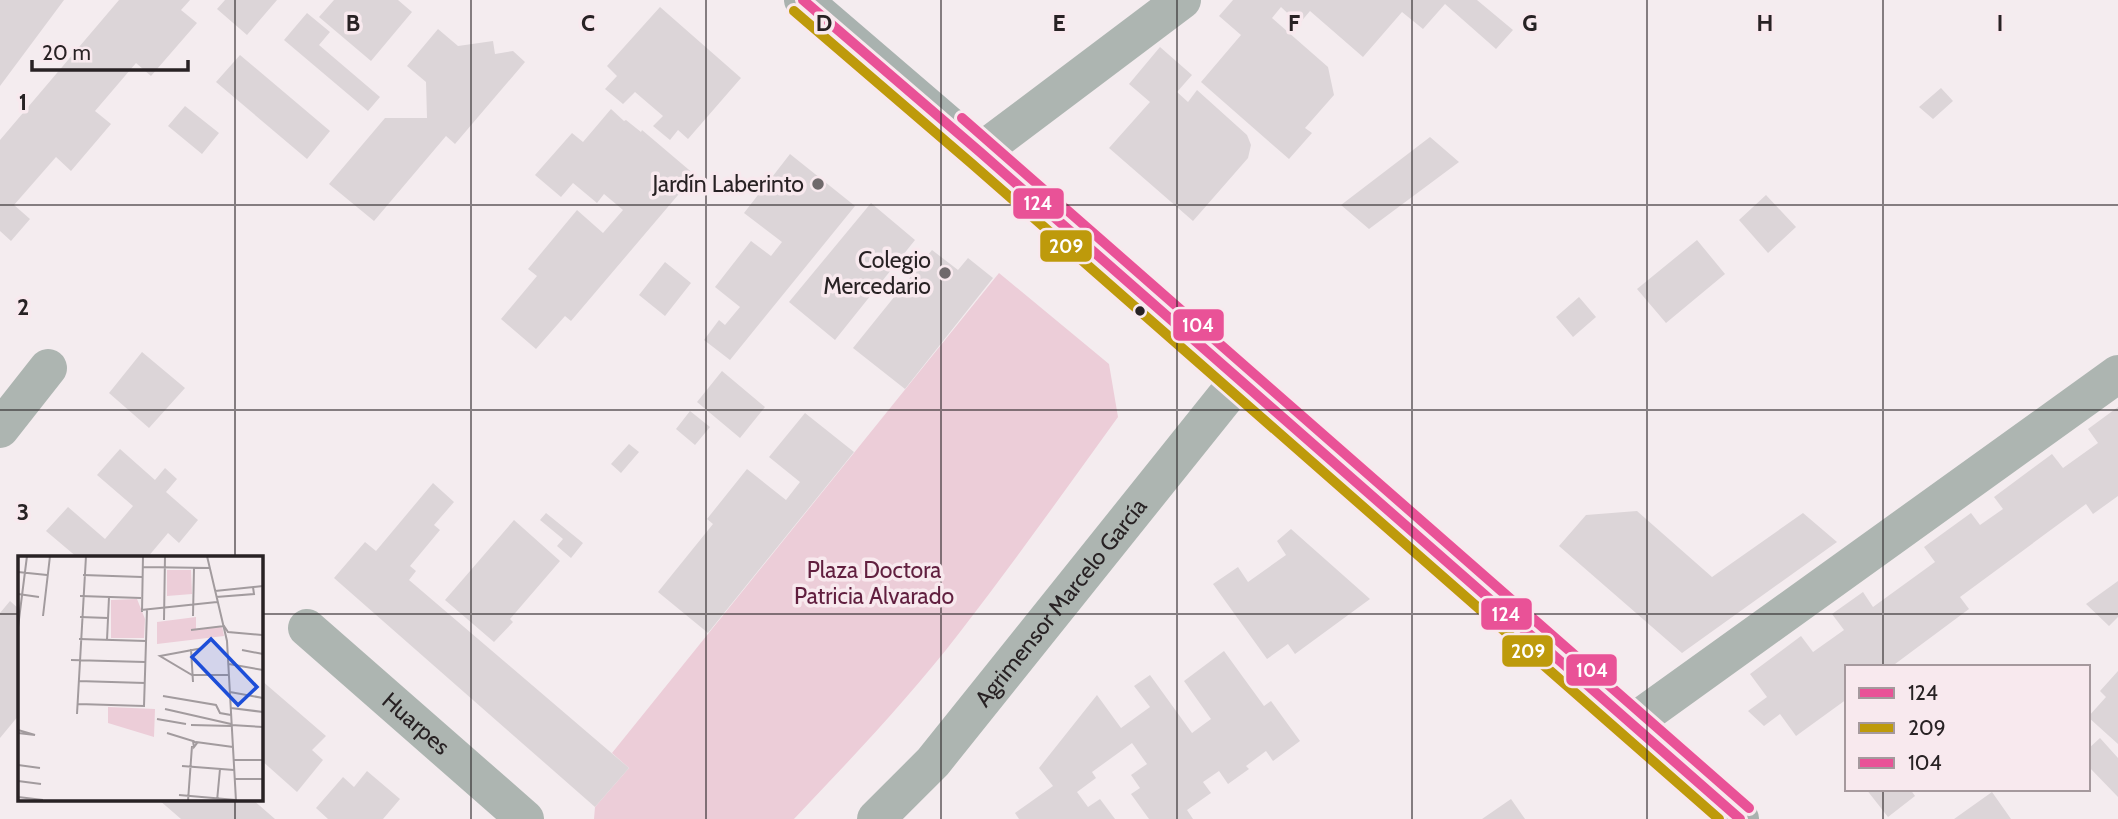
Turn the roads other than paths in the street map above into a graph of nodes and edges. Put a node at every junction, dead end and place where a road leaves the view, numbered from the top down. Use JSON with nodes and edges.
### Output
{"nodes":[{"id":1,"x":803,"y":0,"type":"edge"},
{"id":2,"x":1182,"y":0,"type":"edge"},
{"id":3,"x":980,"y":152,"type":"junction"},
{"id":4,"x":48,"y":368,"type":"dead end"},
{"id":5,"x":2118,"y":373,"type":"edge"},
{"id":6,"x":1240,"y":380,"type":"junction"},
{"id":7,"x":0,"y":429,"type":"edge"},
{"id":8,"x":307,"y":628,"type":"dead end"},
{"id":9,"x":1632,"y":724,"type":"junction"},
{"id":10,"x":526,"y":819,"type":"edge"},
{"id":11,"x":876,"y":819,"type":"edge"},
{"id":12,"x":1740,"y":819,"type":"edge"}],
"edges":[{"from":1,"to":3,"type":"main road"},
{"from":2,"to":3,"type":"street"},
{"from":3,"to":6,"type":"main road"},
{"from":4,"to":7,"type":"street"},
{"from":5,"to":9,"type":"street"},
{"from":6,"to":9,"type":"main road"},
{"from":6,"to":11,"type":"street","name":"Agrimensor Marcelo García"},
{"from":8,"to":10,"type":"street","name":"Huarpes"},
{"from":9,"to":12,"type":"main road"}]}
